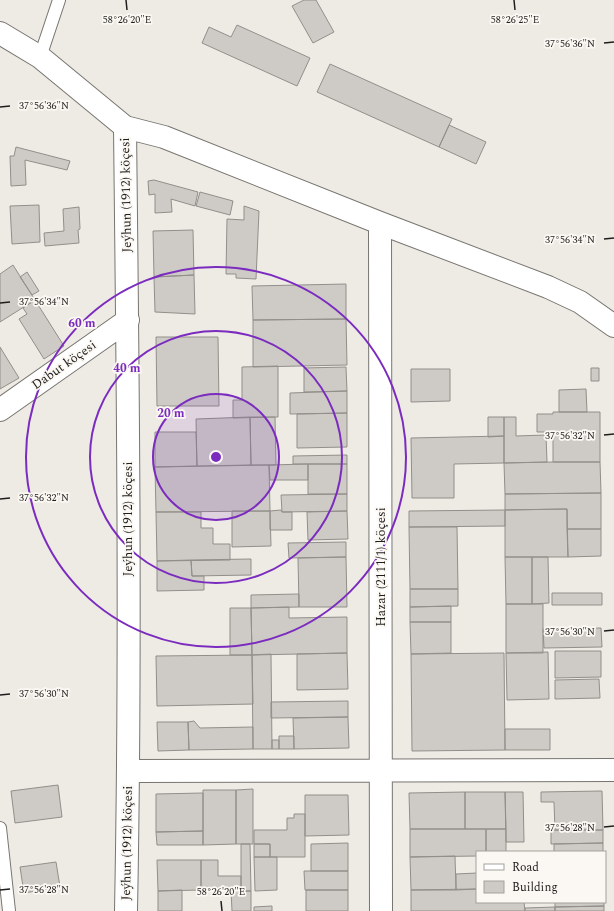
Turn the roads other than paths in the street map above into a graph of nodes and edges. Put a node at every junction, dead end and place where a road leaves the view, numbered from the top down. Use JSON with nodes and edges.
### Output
{"nodes":[{"id":1,"x":59,"y":0,"type":"edge"},
{"id":2,"x":0,"y":33,"type":"edge"},
{"id":3,"x":40,"y":57,"type":"junction"},
{"id":4,"x":126,"y":127,"type":"junction"},
{"id":5,"x":380,"y":223,"type":"junction"},
{"id":6,"x":128,"y":320,"type":"junction"},
{"id":7,"x":614,"y":326,"type":"edge"},
{"id":8,"x":0,"y":410,"type":"edge"},
{"id":9,"x":129,"y":770,"type":"junction"},
{"id":10,"x":614,"y":770,"type":"edge"},
{"id":11,"x":381,"y":771,"type":"junction"},
{"id":12,"x":0,"y":828,"type":"edge"},
{"id":13,"x":8,"y":911,"type":"edge"},
{"id":14,"x":126,"y":911,"type":"edge"},
{"id":15,"x":381,"y":911,"type":"edge"}],
"edges":[{"from":1,"to":3,"type":"lane"},
{"from":2,"to":3,"type":"street"},
{"from":3,"to":4,"type":"street"},
{"from":4,"to":5,"type":"street"},
{"from":4,"to":6,"type":"street","name":"Jeýhun (1912) köçesi"},
{"from":5,"to":7,"type":"street"},
{"from":5,"to":11,"type":"street","name":"Hazar (2111/1) köçesi"},
{"from":6,"to":8,"type":"street","name":"Dabut köçesi"},
{"from":6,"to":9,"type":"street","name":"Jeýhun (1912) köçesi"},
{"from":9,"to":11,"type":"street"},
{"from":9,"to":14,"type":"street","name":"Jeýhun (1912) köçesi"},
{"from":10,"to":11,"type":"street"},
{"from":11,"to":15,"type":"street","name":"Hazar (2111/1) köçesi"},
{"from":12,"to":13,"type":"lane"}]}
